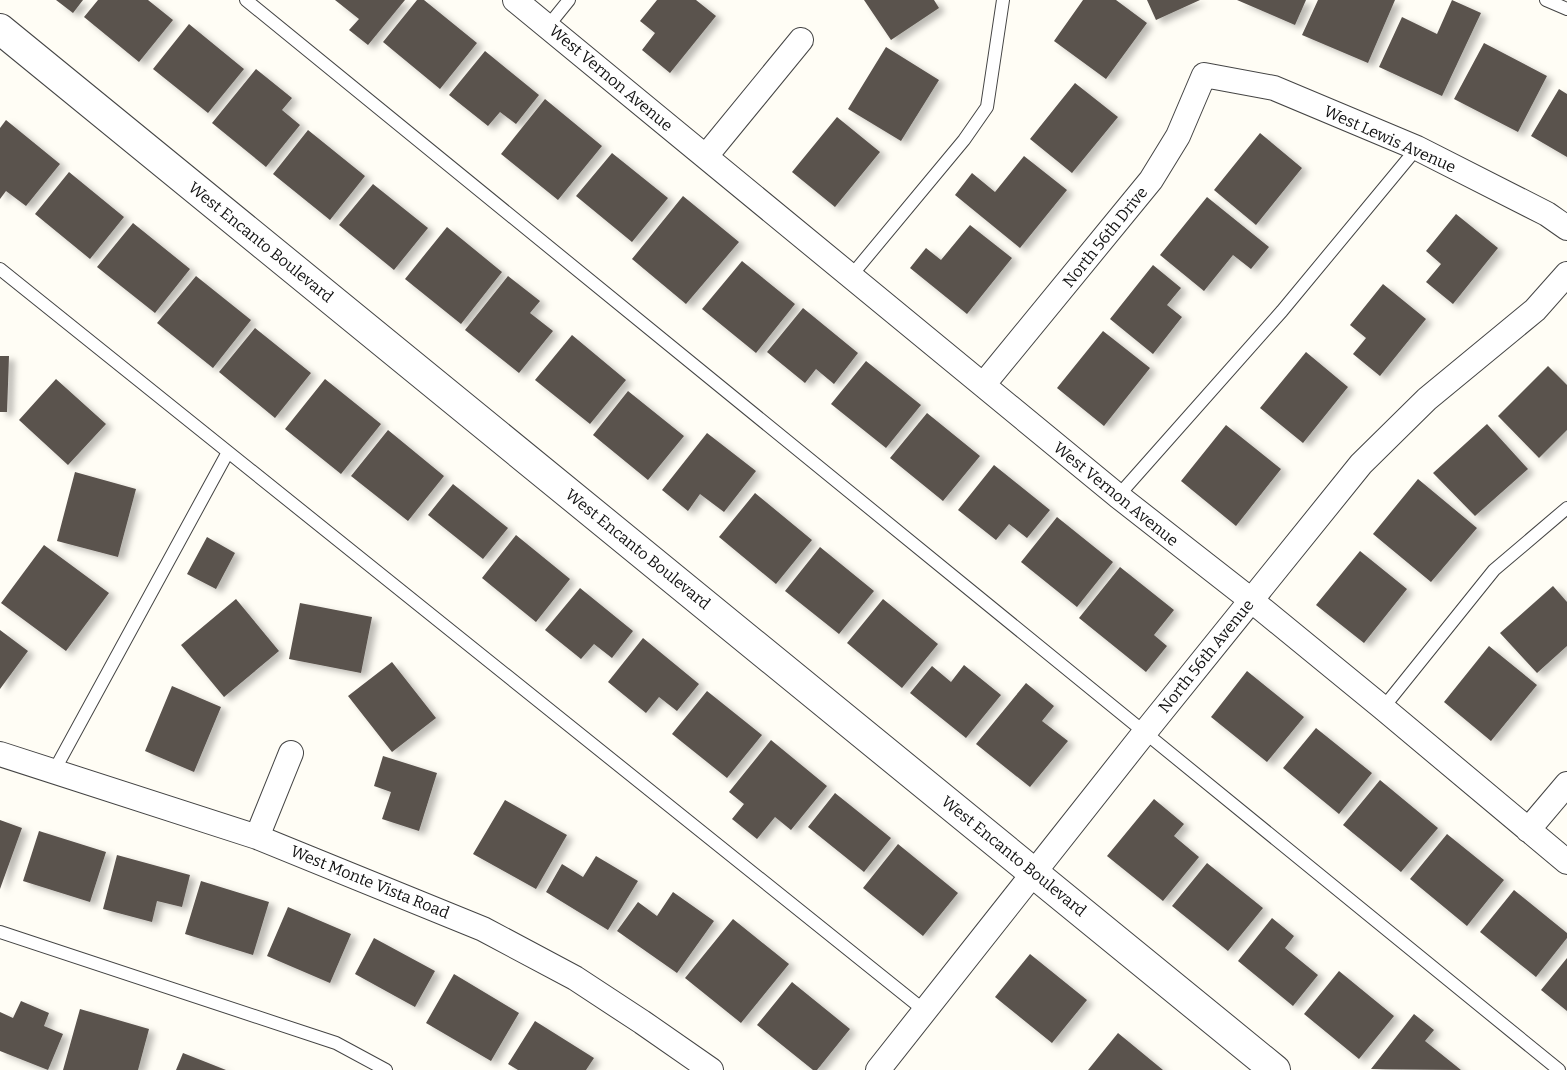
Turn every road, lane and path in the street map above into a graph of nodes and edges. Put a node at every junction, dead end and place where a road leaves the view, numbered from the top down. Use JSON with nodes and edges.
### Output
{"nodes":[{"id":1,"x":246,"y":0,"type":"edge"},
{"id":2,"x":515,"y":0,"type":"edge"},
{"id":3,"x":569,"y":0,"type":"edge"},
{"id":4,"x":1003,"y":0,"type":"edge"},
{"id":5,"x":1546,"y":0,"type":"edge"},
{"id":6,"x":1567,"y":9,"type":"edge"},
{"id":7,"x":548,"y":26,"type":"junction"},
{"id":8,"x":0,"y":29,"type":"edge"},
{"id":9,"x":801,"y":40,"type":"dead end"},
{"id":10,"x":1204,"y":75,"type":"joint"},
{"id":11,"x":1417,"y":148,"type":"junction"},
{"id":12,"x":706,"y":156,"type":"junction"},
{"id":13,"x":1567,"y":228,"type":"edge"},
{"id":14,"x":0,"y":269,"type":"edge"},
{"id":15,"x":1567,"y":274,"type":"edge"},
{"id":16,"x":851,"y":276,"type":"junction"},
{"id":17,"x":983,"y":385,"type":"junction"},
{"id":18,"x":228,"y":452,"type":"junction"},
{"id":19,"x":1118,"y":496,"type":"junction"},
{"id":20,"x":1567,"y":508,"type":"edge"},
{"id":21,"x":1251,"y":600,"type":"junction"},
{"id":22,"x":1383,"y":708,"type":"junction"},
{"id":23,"x":1145,"y":732,"type":"junction"},
{"id":24,"x":291,"y":753,"type":"dead end"},
{"id":25,"x":0,"y":754,"type":"edge"},
{"id":26,"x":54,"y":771,"type":"junction"},
{"id":27,"x":1567,"y":784,"type":"edge"},
{"id":28,"x":1528,"y":830,"type":"junction"},
{"id":29,"x":257,"y":837,"type":"junction"},
{"id":30,"x":1567,"y":862,"type":"edge"},
{"id":31,"x":1034,"y":872,"type":"junction"},
{"id":32,"x":0,"y":932,"type":"edge"},
{"id":33,"x":925,"y":1011,"type":"junction"},
{"id":34,"x":386,"y":1070,"type":"edge"},
{"id":35,"x":711,"y":1070,"type":"edge"},
{"id":36,"x":878,"y":1070,"type":"edge"},
{"id":37,"x":1275,"y":1070,"type":"edge"},
{"id":38,"x":1559,"y":1070,"type":"edge"}],
"edges":[{"from":1,"to":23,"type":"lane"},
{"from":2,"to":7,"type":"street","name":"West Vernon Avenue"},
{"from":3,"to":7,"type":"lane"},
{"from":4,"to":16,"type":"lane"},
{"from":5,"to":6,"type":"lane"},
{"from":7,"to":12,"type":"street","name":"West Vernon Avenue"},
{"from":8,"to":31,"type":"street","name":"West Encanto Boulevard"},
{"from":9,"to":12,"type":"street"},
{"from":10,"to":11,"type":"street","name":"West Lewis Avenue"},
{"from":10,"to":17,"type":"street","name":"North 56th Drive"},
{"from":11,"to":13,"type":"street","name":"West Lewis Avenue"},
{"from":11,"to":19,"type":"lane"},
{"from":12,"to":16,"type":"street","name":"West Vernon Avenue"},
{"from":14,"to":18,"type":"lane"},
{"from":15,"to":21,"type":"street","name":"North 56th Avenue"},
{"from":16,"to":17,"type":"street","name":"West Vernon Avenue"},
{"from":17,"to":19,"type":"street","name":"West Vernon Avenue"},
{"from":18,"to":26,"type":"lane"},
{"from":18,"to":33,"type":"lane"},
{"from":19,"to":21,"type":"street","name":"West Vernon Avenue"},
{"from":20,"to":22,"type":"lane"},
{"from":21,"to":22,"type":"street","name":"West Vernon Avenue"},
{"from":21,"to":23,"type":"street","name":"North 56th Avenue"},
{"from":22,"to":28,"type":"street","name":"West Vernon Avenue"},
{"from":23,"to":31,"type":"street","name":"North 56th Avenue"},
{"from":23,"to":38,"type":"lane"},
{"from":24,"to":29,"type":"street"},
{"from":25,"to":26,"type":"street","name":"West Monte Vista Road"},
{"from":26,"to":29,"type":"street","name":"West Monte Vista Road"},
{"from":27,"to":28,"type":"street"},
{"from":28,"to":30,"type":"street","name":"West Vernon Avenue"},
{"from":29,"to":35,"type":"street","name":"West Monte Vista Road"},
{"from":31,"to":33,"type":"street","name":"North 56th Avenue"},
{"from":31,"to":37,"type":"street","name":"West Encanto Boulevard"},
{"from":32,"to":34,"type":"lane"},
{"from":33,"to":36,"type":"street","name":"North 56th Avenue"}]}
